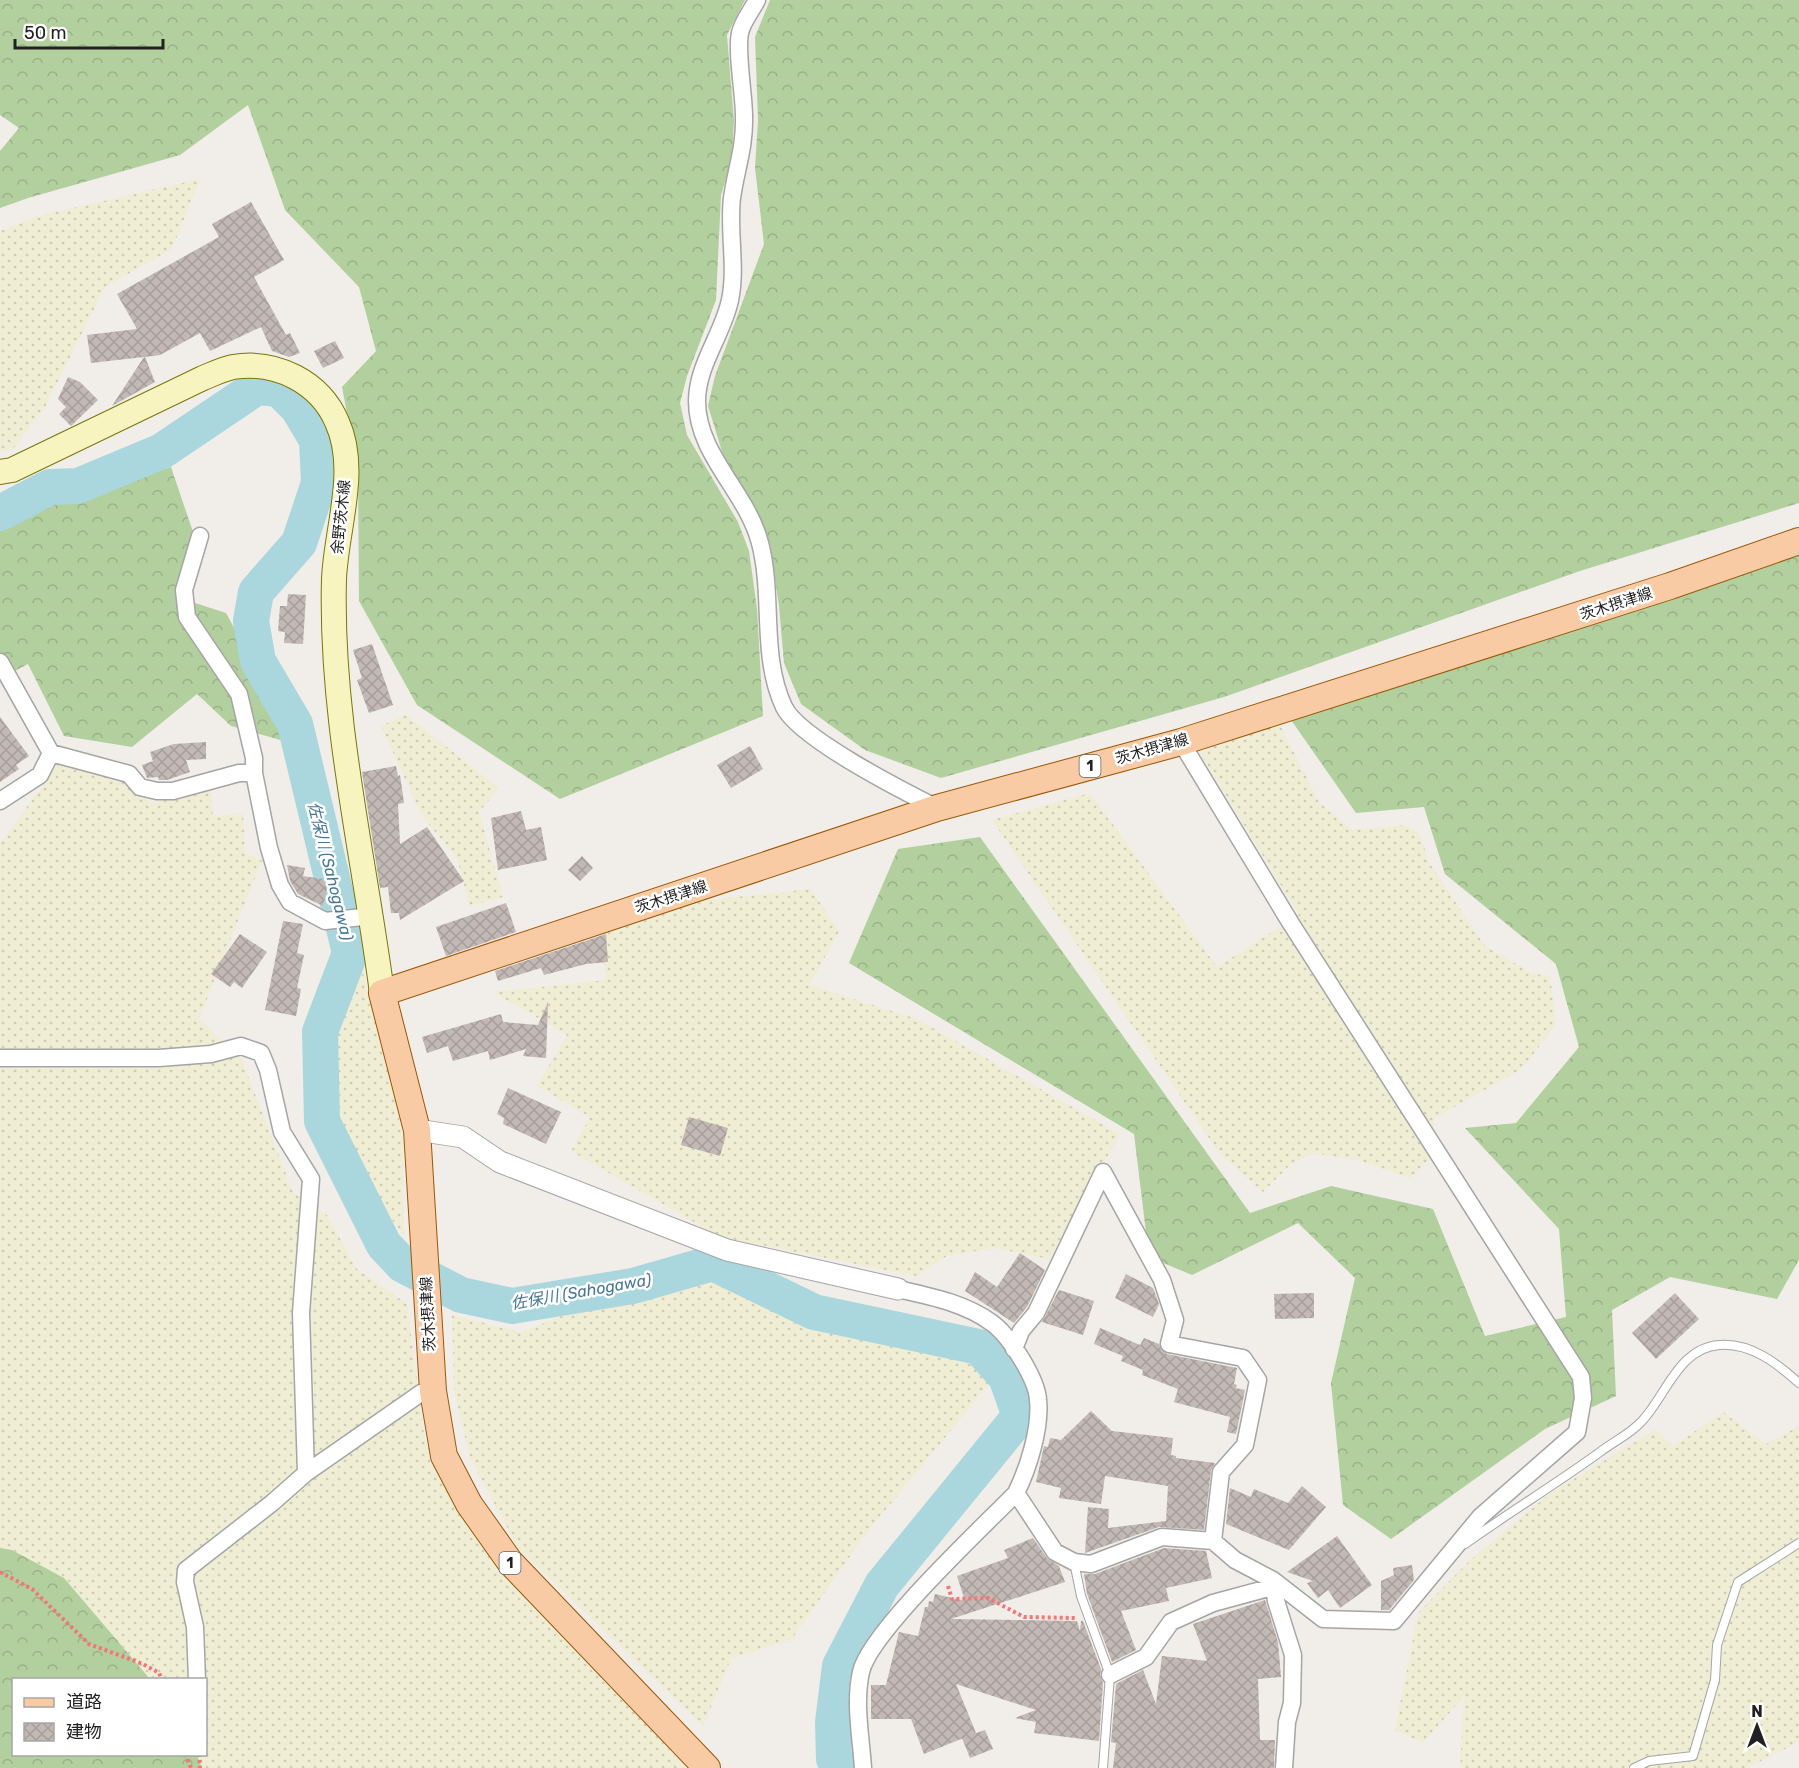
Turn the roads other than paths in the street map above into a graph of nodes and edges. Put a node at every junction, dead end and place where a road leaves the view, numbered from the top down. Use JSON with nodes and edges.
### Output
{"nodes":[{"id":1,"x":757,"y":0,"type":"edge"},
{"id":2,"x":0,"y":472,"type":"edge"},
{"id":3,"x":200,"y":536,"type":"dead end"},
{"id":4,"x":1799,"y":541,"type":"edge"},
{"id":5,"x":0,"y":662,"type":"edge"},
{"id":6,"x":1181,"y":741,"type":"junction"},
{"id":7,"x":51,"y":753,"type":"junction"},
{"id":8,"x":254,"y":773,"type":"junction"},
{"id":9,"x":0,"y":801,"type":"edge"},
{"id":10,"x":937,"y":808,"type":"junction"},
{"id":11,"x":372,"y":916,"type":"junction"},
{"id":12,"x":382,"y":993,"type":"junction"},
{"id":13,"x":0,"y":1058,"type":"edge"},
{"id":14,"x":417,"y":1130,"type":"junction"},
{"id":15,"x":898,"y":1289,"type":"joint"},
{"id":16,"x":1014,"y":1349,"type":"junction"},
{"id":17,"x":1799,"y":1383,"type":"edge"},
{"id":18,"x":433,"y":1391,"type":"junction"},
{"id":19,"x":306,"y":1473,"type":"junction"},
{"id":20,"x":1016,"y":1493,"type":"junction"},
{"id":21,"x":1213,"y":1541,"type":"junction"},
{"id":22,"x":1799,"y":1543,"type":"edge"},
{"id":23,"x":1445,"y":1558,"type":"junction"},
{"id":24,"x":1074,"y":1563,"type":"junction"},
{"id":25,"x":1274,"y":1583,"type":"junction"},
{"id":26,"x":1110,"y":1675,"type":"junction"},
{"id":27,"x":197,"y":1678,"type":"edge"},
{"id":28,"x":707,"y":1768,"type":"edge"},
{"id":29,"x":863,"y":1768,"type":"edge"},
{"id":30,"x":1103,"y":1768,"type":"edge"},
{"id":31,"x":1284,"y":1768,"type":"edge"},
{"id":32,"x":1634,"y":1768,"type":"edge"}],
"edges":[{"from":1,"to":10,"type":"street"},
{"from":2,"to":11,"type":"main road","name":"余野茨木線"},
{"from":3,"to":8,"type":"street"},
{"from":4,"to":6,"type":"main road","name":"茨木摂津線","number":"1"},
{"from":5,"to":7,"type":"street"},
{"from":6,"to":10,"type":"main road","name":"茨木摂津線","number":"1"},
{"from":6,"to":23,"type":"street"},
{"from":7,"to":8,"type":"street"},
{"from":7,"to":9,"type":"street"},
{"from":8,"to":11,"type":"street"},
{"from":10,"to":12,"type":"main road","name":"茨木摂津線","number":"1"},
{"from":11,"to":12,"type":"main road","name":"余野茨木線"},
{"from":12,"to":14,"type":"main road","name":"茨木摂津線","number":"1"},
{"from":13,"to":19,"type":"street"},
{"from":14,"to":15,"type":"street"},
{"from":14,"to":18,"type":"main road","name":"茨木摂津線","number":"1"},
{"from":15,"to":16,"type":"street"},
{"from":16,"to":20,"type":"street"},
{"from":16,"to":21,"type":"street"},
{"from":17,"to":23,"type":"lane"},
{"from":18,"to":19,"type":"street"},
{"from":18,"to":28,"type":"main road","name":"茨木摂津線","number":"1"},
{"from":19,"to":27,"type":"street"},
{"from":20,"to":24,"type":"street"},
{"from":20,"to":29,"type":"street"},
{"from":21,"to":24,"type":"street"},
{"from":21,"to":25,"type":"street"},
{"from":22,"to":32,"type":"lane"},
{"from":23,"to":25,"type":"street"},
{"from":24,"to":26,"type":"lane"},
{"from":25,"to":26,"type":"street"},
{"from":25,"to":31,"type":"street"},
{"from":26,"to":30,"type":"lane"}]}
